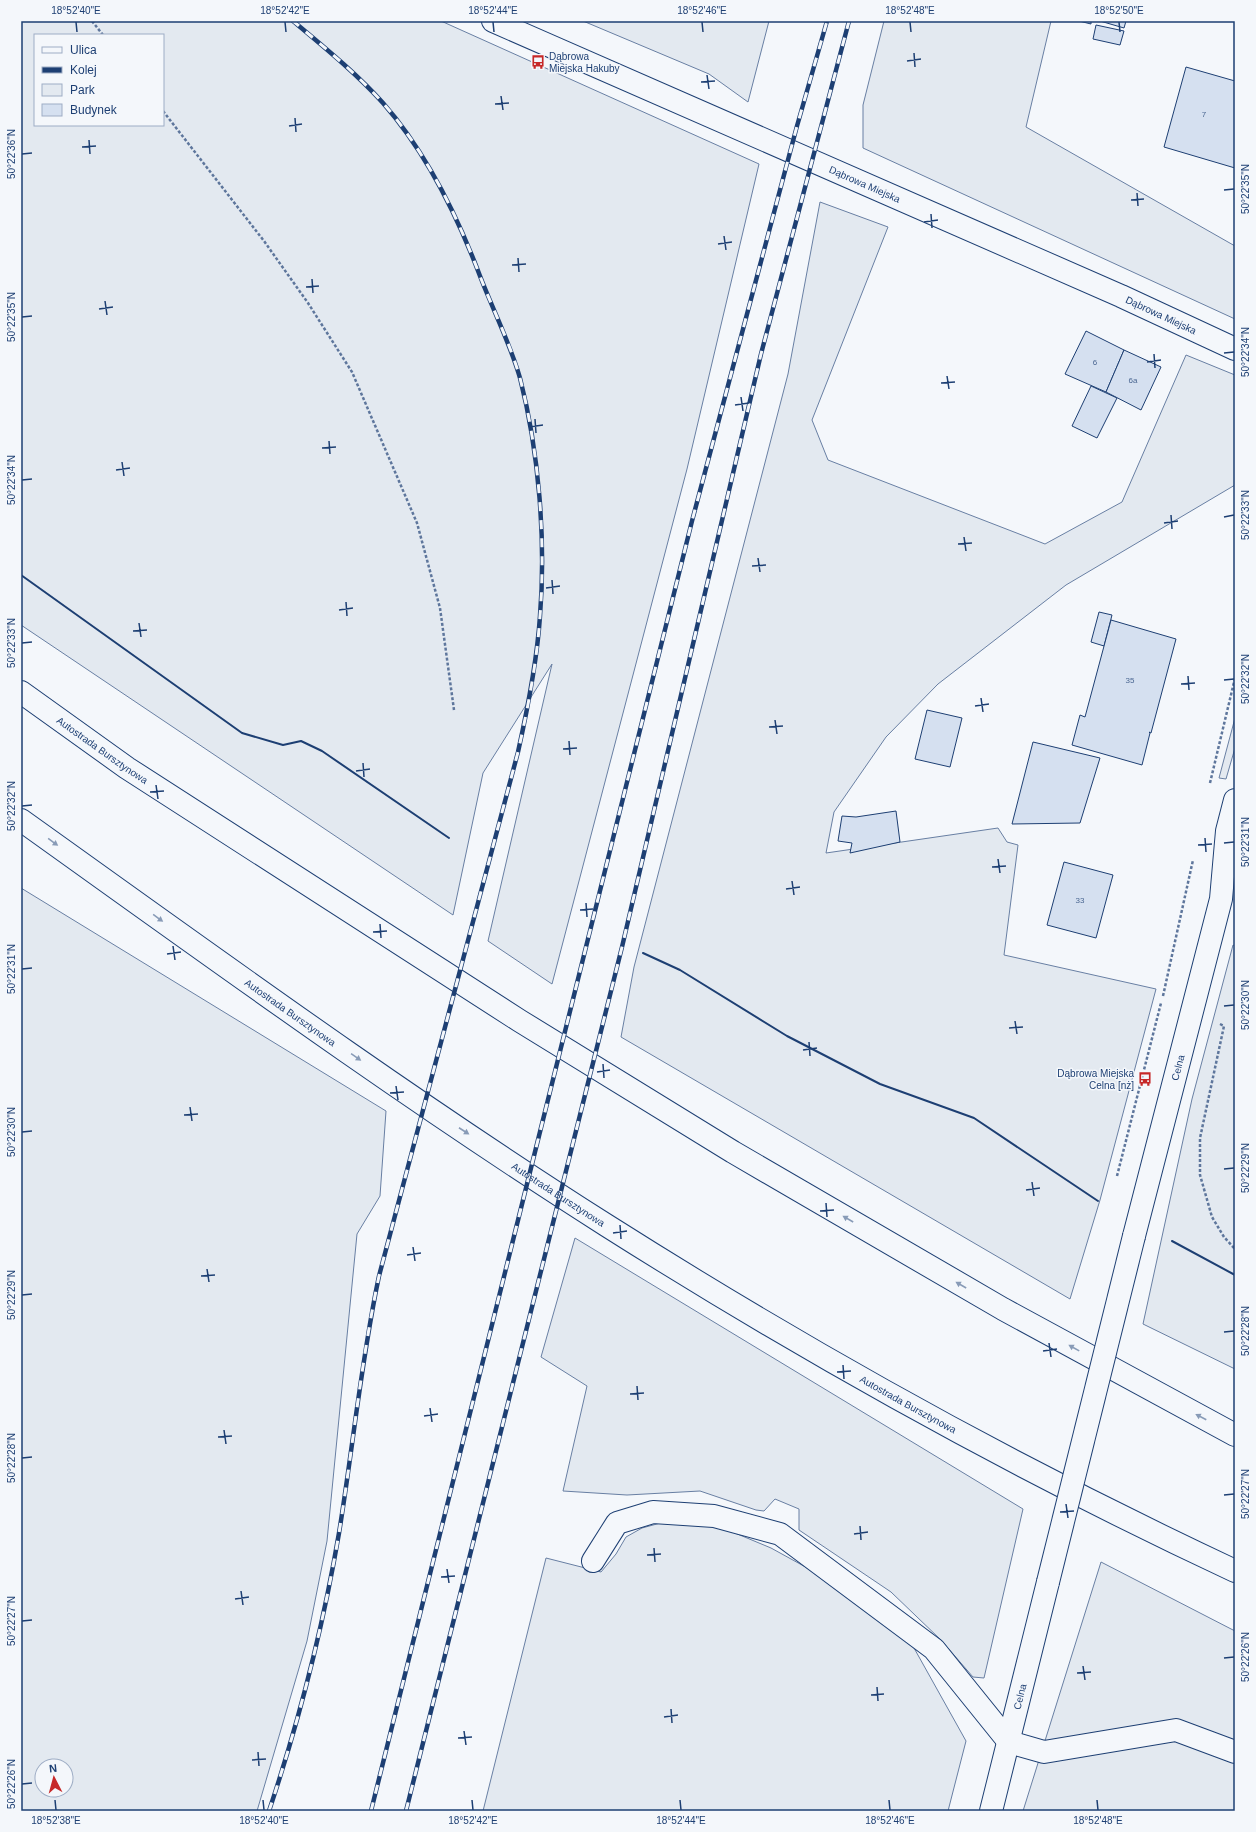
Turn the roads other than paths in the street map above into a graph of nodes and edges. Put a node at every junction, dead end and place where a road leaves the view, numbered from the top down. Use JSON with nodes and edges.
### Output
{"nodes":[{"id":1,"x":493,"y":21,"type":"edge"},
{"id":2,"x":1235,"y":349,"type":"edge"},
{"id":3,"x":21,"y":692,"type":"edge"},
{"id":4,"x":1235,"y":800,"type":"edge"},
{"id":5,"x":21,"y":820,"type":"edge"},
{"id":6,"x":1235,"y":872,"type":"edge"},
{"id":7,"x":1221,"y":899,"type":"junction"},
{"id":8,"x":1235,"y":1435,"type":"edge"},
{"id":9,"x":593,"y":1561,"type":"dead end"},
{"id":10,"x":1235,"y":1571,"type":"edge"},
{"id":11,"x":1009,"y":1742,"type":"junction"},
{"id":12,"x":1235,"y":1752,"type":"edge"},
{"id":13,"x":991,"y":1811,"type":"edge"}],
"edges":[{"from":1,"to":2,"type":"main road","name":"Dąbrowa Miejska"},
{"from":8,"to":3,"type":"main road","name":"Autostrada Bursztynowa","one_way":true},
{"from":4,"to":7,"type":"main road","name":"Celna"},
{"from":5,"to":10,"type":"main road","name":"Autostrada Bursztynowa","one_way":true},
{"from":6,"to":7,"type":"main road","name":"Celna"},
{"from":7,"to":11,"type":"main road","name":"Celna","bridge":true},
{"from":9,"to":11,"type":"main road"},
{"from":11,"to":12,"type":"main road"},
{"from":11,"to":13,"type":"main road","name":"Celna"}]}
